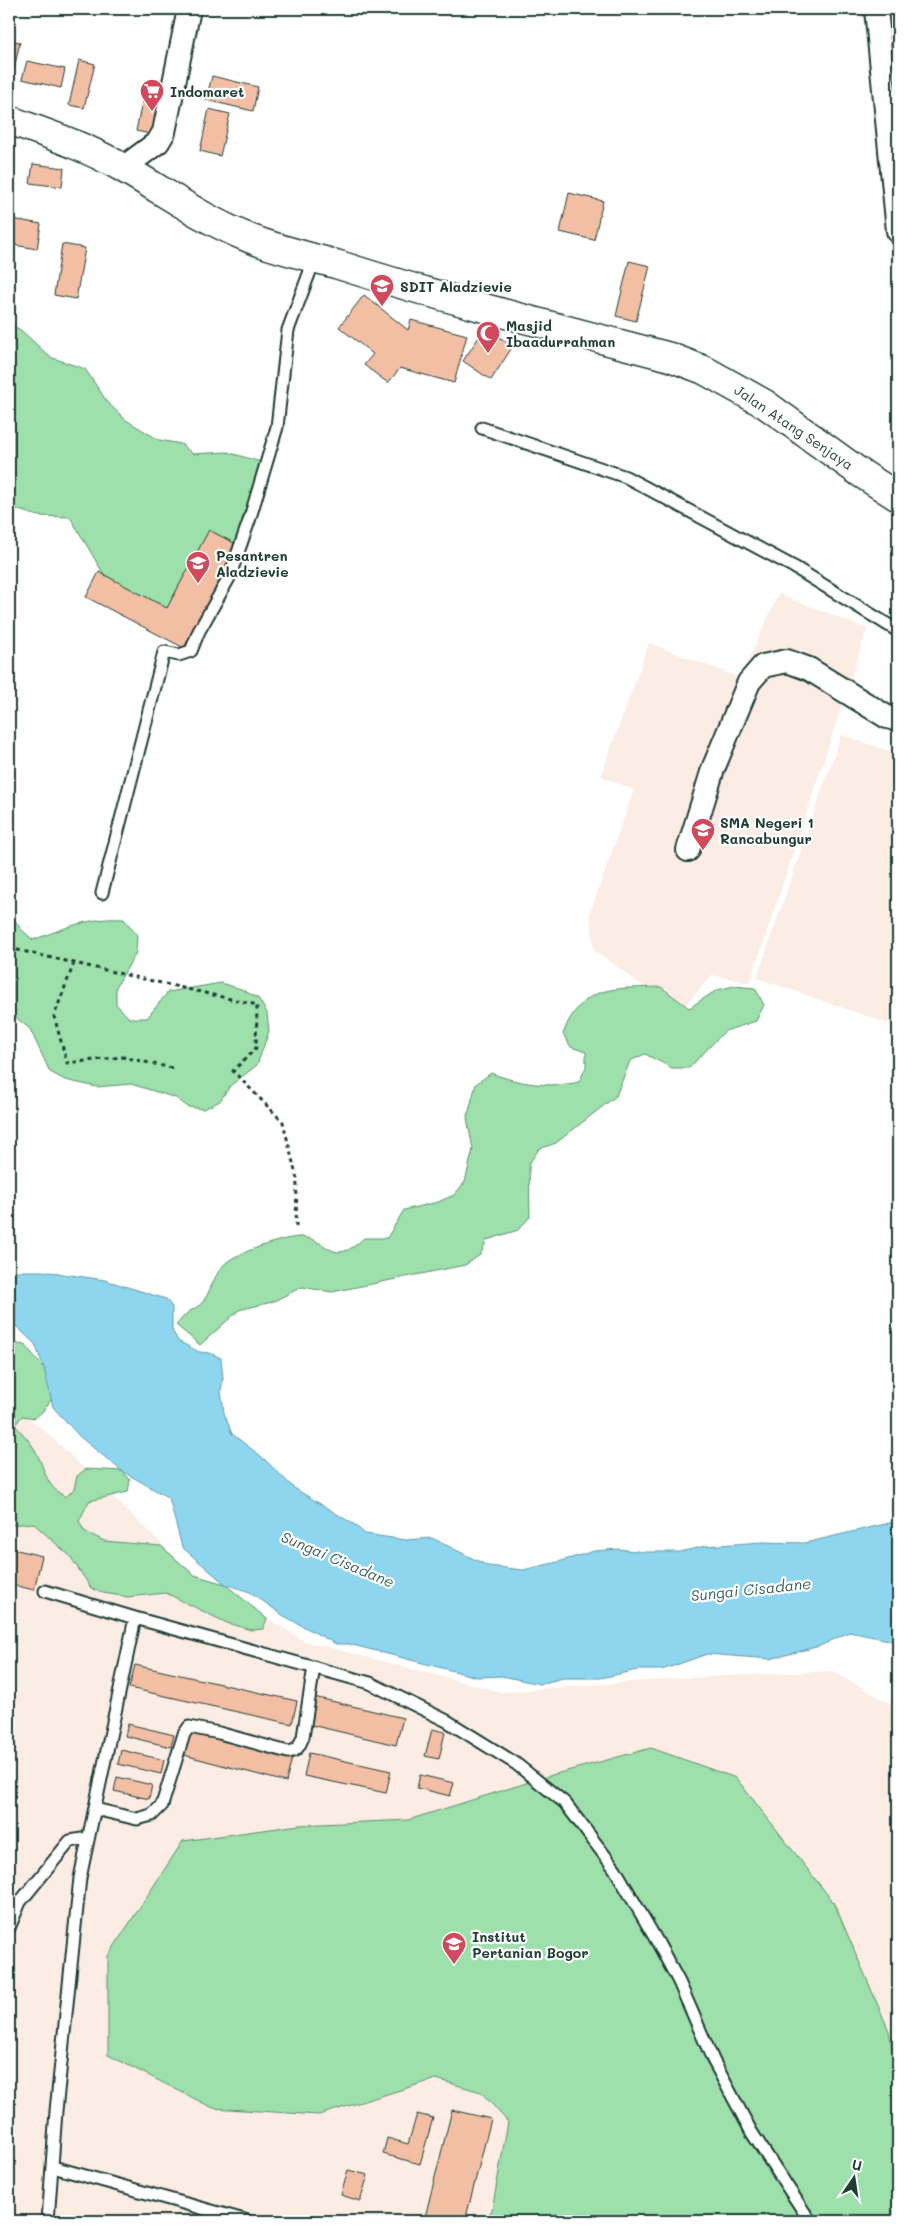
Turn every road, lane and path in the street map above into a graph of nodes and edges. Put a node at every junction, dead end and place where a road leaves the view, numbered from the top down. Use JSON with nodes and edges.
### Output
{"nodes":[{"id":1,"x":876,"y":9,"type":"edge"},
{"id":2,"x":187,"y":10,"type":"edge"},
{"id":3,"x":9,"y":120,"type":"edge"},
{"id":4,"x":124,"y":168,"type":"junction"},
{"id":5,"x":898,"y":231,"type":"edge"},
{"id":6,"x":316,"y":258,"type":"junction"},
{"id":7,"x":482,"y":428,"type":"dead end"},
{"id":8,"x":898,"y":497,"type":"edge"},
{"id":9,"x":898,"y":631,"type":"edge"},
{"id":10,"x":898,"y":718,"type":"edge"},
{"id":11,"x":688,"y":850,"type":"dead end"},
{"id":12,"x":102,"y":893,"type":"dead end"},
{"id":13,"x":9,"y":948,"type":"edge"},
{"id":14,"x":74,"y":963,"type":"junction"},
{"id":15,"x":172,"y":1068,"type":"dead end"},
{"id":16,"x":296,"y":1228,"type":"dead end"},
{"id":17,"x":46,"y":1591,"type":"dead end"},
{"id":18,"x":135,"y":1618,"type":"junction"},
{"id":19,"x":314,"y":1667,"type":"junction"},
{"id":20,"x":95,"y":1808,"type":"junction"},
{"id":21,"x":88,"y":1838,"type":"junction"},
{"id":22,"x":9,"y":1928,"type":"edge"},
{"id":23,"x":53,"y":2168,"type":"junction"},
{"id":24,"x":48,"y":2221,"type":"edge"},
{"id":25,"x":248,"y":2221,"type":"edge"},
{"id":26,"x":810,"y":2221,"type":"edge"}],
"edges":[{"from":1,"to":5,"type":"street"},
{"from":2,"to":4,"type":"street"},
{"from":3,"to":4,"type":"main road","name":"Jalan Atang Senjaya"},
{"from":4,"to":6,"type":"main road","name":"Jalan Atang Senjaya"},
{"from":6,"to":8,"type":"main road","name":"Jalan Atang Senjaya"},
{"from":6,"to":12,"type":"lane"},
{"from":7,"to":9,"type":"lane"},
{"from":10,"to":11,"type":"street"},
{"from":13,"to":14,"type":"path"},
{"from":14,"to":15,"type":"path"},
{"from":14,"to":16,"type":"path"},
{"from":17,"to":18,"type":"lane"},
{"from":18,"to":19,"type":"lane"},
{"from":18,"to":20,"type":"lane"},
{"from":19,"to":20,"type":"lane"},
{"from":19,"to":26,"type":"lane"},
{"from":20,"to":21,"type":"lane"},
{"from":21,"to":22,"type":"lane"},
{"from":21,"to":23,"type":"lane"},
{"from":23,"to":24,"type":"lane"},
{"from":23,"to":25,"type":"lane"}]}
